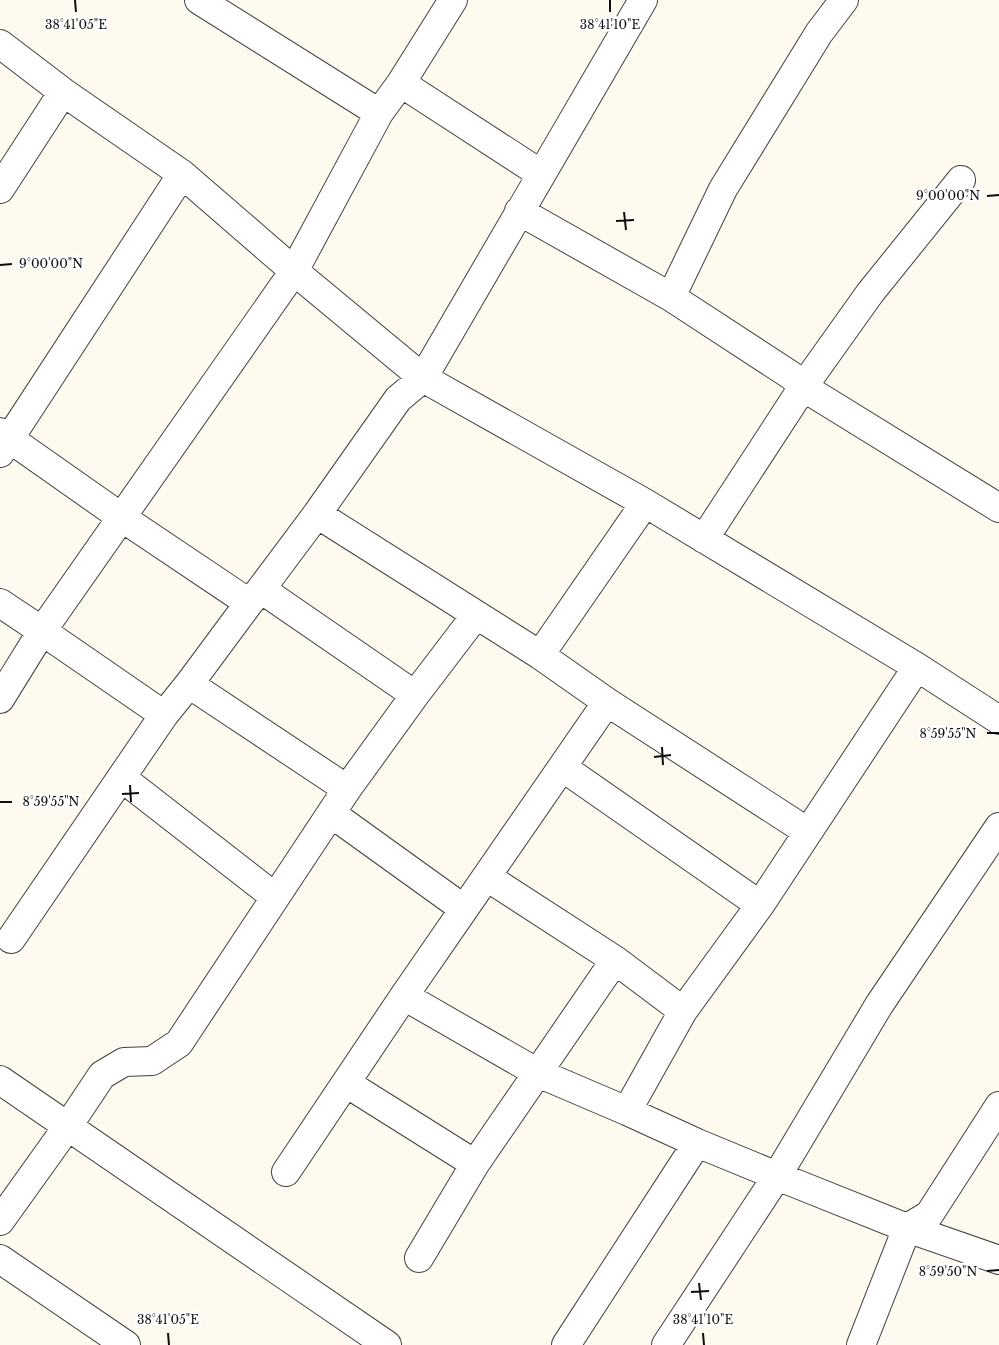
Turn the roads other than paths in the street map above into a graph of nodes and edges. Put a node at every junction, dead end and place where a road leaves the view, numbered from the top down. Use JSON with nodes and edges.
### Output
{"nodes":[{"id":1,"x":199,"y":0,"type":"edge"},
{"id":2,"x":453,"y":0,"type":"edge"},
{"id":3,"x":643,"y":0,"type":"edge"},
{"id":4,"x":844,"y":0,"type":"edge"},
{"id":5,"x":0,"y":44,"type":"edge"},
{"id":6,"x":401,"y":83,"type":"junction"},
{"id":7,"x":63,"y":92,"type":"junction"},
{"id":8,"x":379,"y":112,"type":"junction"},
{"id":9,"x":182,"y":174,"type":"junction"},
{"id":10,"x":540,"y":174,"type":"junction"},
{"id":11,"x":961,"y":180,"type":"dead end"},
{"id":12,"x":0,"y":189,"type":"edge"},
{"id":13,"x":519,"y":211,"type":"junction"},
{"id":14,"x":294,"y":271,"type":"junction"},
{"id":15,"x":671,"y":297,"type":"junction"},
{"id":16,"x":423,"y":378,"type":"junction"},
{"id":17,"x":803,"y":386,"type":"junction"},
{"id":18,"x":3,"y":441,"type":"edge"},
{"id":19,"x":645,"y":503,"type":"junction"},
{"id":20,"x":999,"y":508,"type":"edge"},
{"id":21,"x":317,"y":514,"type":"junction"},
{"id":22,"x":121,"y":517,"type":"junction"},
{"id":23,"x":704,"y":539,"type":"junction"},
{"id":24,"x":255,"y":596,"type":"junction"},
{"id":25,"x":0,"y":603,"type":"edge"},
{"id":26,"x":476,"y":615,"type":"junction"},
{"id":27,"x":42,"y":631,"type":"junction"},
{"id":28,"x":540,"y":656,"type":"junction"},
{"id":29,"x":917,"y":667,"type":"junction"},
{"id":30,"x":189,"y":684,"type":"junction"},
{"id":31,"x":415,"y":695,"type":"junction"},
{"id":32,"x":0,"y":699,"type":"edge"},
{"id":33,"x":608,"y":702,"type":"junction"},
{"id":34,"x":164,"y":715,"type":"junction"},
{"id":35,"x":999,"y":720,"type":"edge"},
{"id":36,"x":562,"y":767,"type":"junction"},
{"id":37,"x":122,"y":778,"type":"junction"},
{"id":38,"x":348,"y":789,"type":"junction"},
{"id":39,"x":332,"y":814,"type":"junction"},
{"id":40,"x":999,"y":827,"type":"edge"},
{"id":41,"x":808,"y":832,"type":"junction"},
{"id":42,"x":487,"y":877,"type":"junction"},
{"id":43,"x":275,"y":897,"type":"junction"},
{"id":44,"x":760,"y":905,"type":"junction"},
{"id":45,"x":464,"y":909,"type":"junction"},
{"id":46,"x":11,"y":939,"type":"dead end"},
{"id":47,"x":615,"y":960,"type":"junction"},
{"id":48,"x":404,"y":996,"type":"junction"},
{"id":49,"x":683,"y":1011,"type":"junction"},
{"id":50,"x":538,"y":1073,"type":"junction"},
{"id":51,"x":0,"y":1080,"type":"edge"},
{"id":52,"x":346,"y":1083,"type":"junction"},
{"id":53,"x":999,"y":1106,"type":"edge"},
{"id":54,"x":627,"y":1111,"type":"junction"},
{"id":55,"x":68,"y":1126,"type":"junction"},
{"id":56,"x":697,"y":1143,"type":"junction"},
{"id":57,"x":475,"y":1164,"type":"junction"},
{"id":58,"x":286,"y":1172,"type":"dead end"},
{"id":59,"x":777,"y":1176,"type":"junction"},
{"id":60,"x":0,"y":1220,"type":"edge"},
{"id":61,"x":907,"y":1228,"type":"junction"},
{"id":62,"x":419,"y":1258,"type":"dead end"},
{"id":63,"x":0,"y":1259,"type":"edge"},
{"id":64,"x":999,"y":1260,"type":"edge"},
{"id":65,"x":126,"y":1345,"type":"edge"},
{"id":66,"x":387,"y":1345,"type":"edge"},
{"id":67,"x":566,"y":1345,"type":"edge"},
{"id":68,"x":666,"y":1345,"type":"edge"},
{"id":69,"x":861,"y":1345,"type":"edge"}],
"edges":[{"from":1,"to":8,"type":"street"},
{"from":2,"to":6,"type":"street"},
{"from":3,"to":10,"type":"street"},
{"from":4,"to":15,"type":"street"},
{"from":5,"to":7,"type":"street"},
{"from":6,"to":8,"type":"street"},
{"from":6,"to":10,"type":"street"},
{"from":7,"to":9,"type":"street"},
{"from":7,"to":12,"type":"street"},
{"from":8,"to":14,"type":"street"},
{"from":9,"to":14,"type":"street"},
{"from":9,"to":18,"type":"street"},
{"from":10,"to":13,"type":"street"},
{"from":11,"to":17,"type":"street"},
{"from":13,"to":15,"type":"street"},
{"from":13,"to":16,"type":"street"},
{"from":14,"to":16,"type":"street"},
{"from":14,"to":22,"type":"street"},
{"from":15,"to":17,"type":"street"},
{"from":16,"to":19,"type":"street"},
{"from":16,"to":21,"type":"street"},
{"from":17,"to":20,"type":"street"},
{"from":17,"to":23,"type":"street"},
{"from":18,"to":22,"type":"street"},
{"from":19,"to":23,"type":"street"},
{"from":19,"to":28,"type":"street"},
{"from":21,"to":24,"type":"street"},
{"from":21,"to":26,"type":"street"},
{"from":22,"to":24,"type":"street"},
{"from":22,"to":27,"type":"street"},
{"from":23,"to":29,"type":"street"},
{"from":24,"to":30,"type":"street"},
{"from":24,"to":31,"type":"street"},
{"from":25,"to":27,"type":"street"},
{"from":26,"to":28,"type":"street"},
{"from":26,"to":31,"type":"street"},
{"from":27,"to":32,"type":"street"},
{"from":27,"to":34,"type":"street"},
{"from":28,"to":33,"type":"street"},
{"from":29,"to":35,"type":"street"},
{"from":29,"to":41,"type":"street"},
{"from":30,"to":34,"type":"street"},
{"from":30,"to":38,"type":"street"},
{"from":31,"to":38,"type":"street"},
{"from":33,"to":36,"type":"street"},
{"from":33,"to":41,"type":"street"},
{"from":34,"to":37,"type":"street"},
{"from":36,"to":42,"type":"street"},
{"from":36,"to":44,"type":"street"},
{"from":37,"to":43,"type":"street"},
{"from":37,"to":46,"type":"street"},
{"from":38,"to":39,"type":"street"},
{"from":39,"to":43,"type":"street"},
{"from":39,"to":45,"type":"street"},
{"from":40,"to":59,"type":"street"},
{"from":41,"to":44,"type":"street"},
{"from":42,"to":45,"type":"street"},
{"from":42,"to":47,"type":"street"},
{"from":43,"to":55,"type":"street"},
{"from":44,"to":49,"type":"street"},
{"from":45,"to":48,"type":"street"},
{"from":47,"to":49,"type":"street"},
{"from":47,"to":50,"type":"street"},
{"from":48,"to":50,"type":"street"},
{"from":48,"to":52,"type":"street"},
{"from":49,"to":54,"type":"street"},
{"from":50,"to":54,"type":"street"},
{"from":50,"to":57,"type":"street"},
{"from":51,"to":55,"type":"street"},
{"from":52,"to":57,"type":"street"},
{"from":52,"to":58,"type":"street"},
{"from":53,"to":61,"type":"street"},
{"from":54,"to":56,"type":"street"},
{"from":55,"to":60,"type":"street"},
{"from":55,"to":66,"type":"street"},
{"from":56,"to":59,"type":"street"},
{"from":56,"to":67,"type":"street"},
{"from":57,"to":62,"type":"street"},
{"from":59,"to":61,"type":"street"},
{"from":59,"to":68,"type":"street"},
{"from":61,"to":64,"type":"street"},
{"from":61,"to":69,"type":"street"},
{"from":63,"to":65,"type":"street"}]}
